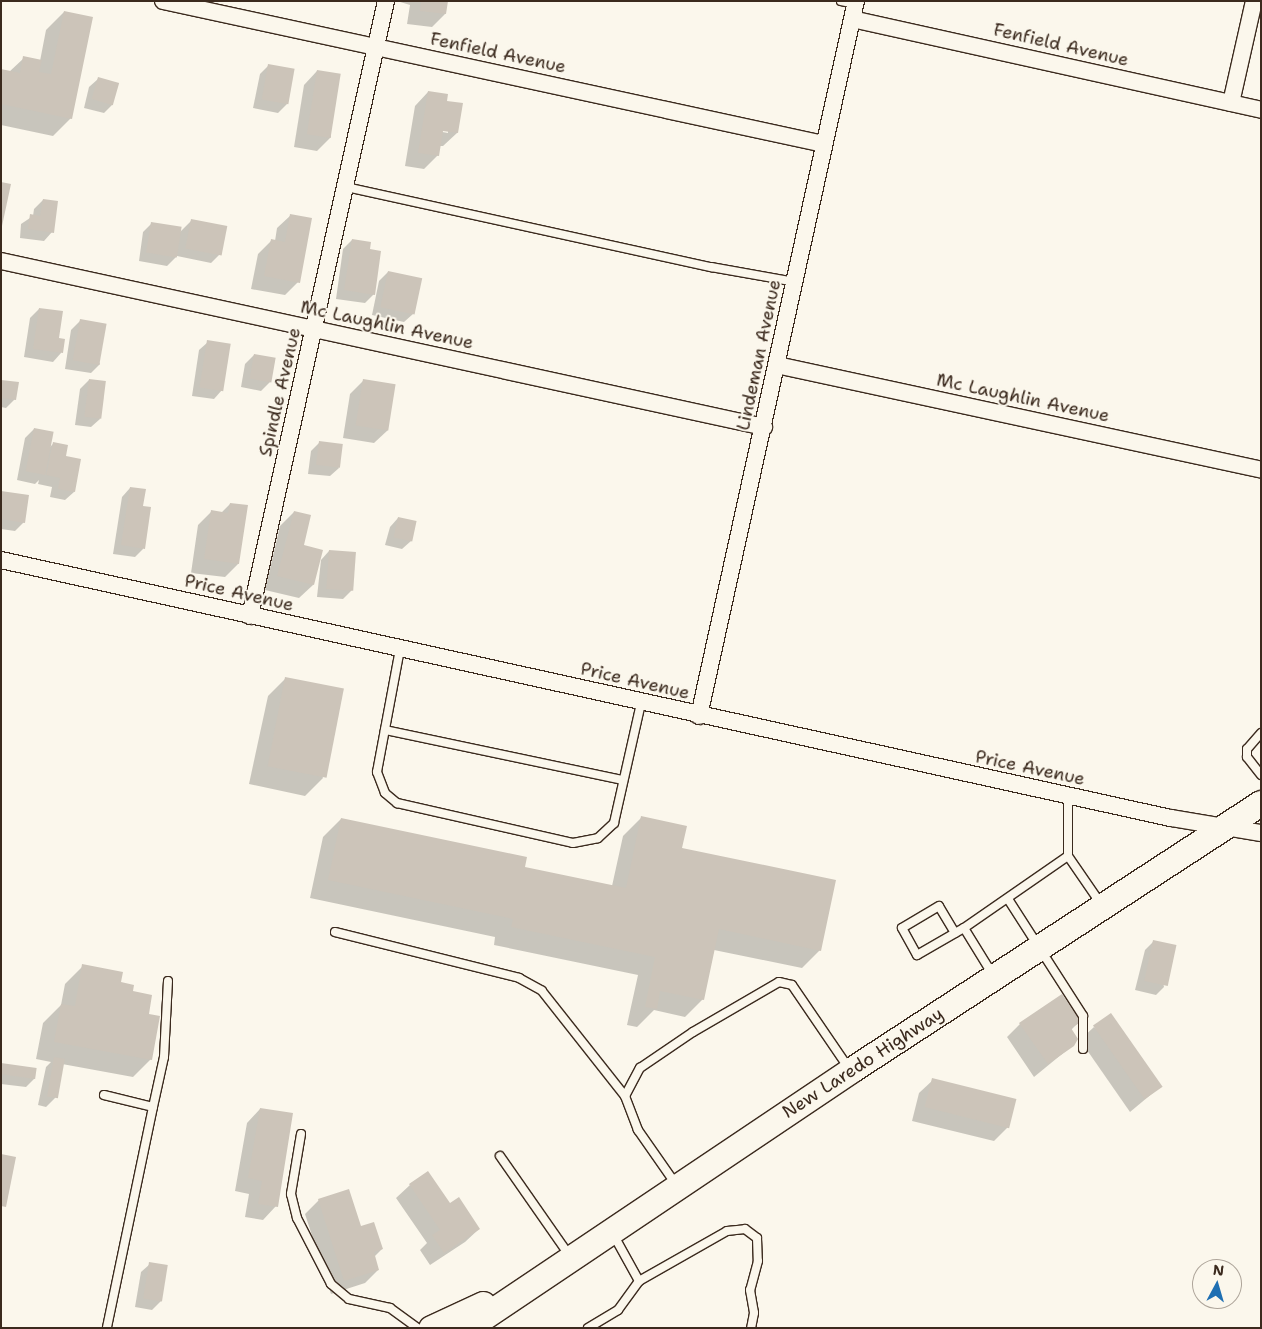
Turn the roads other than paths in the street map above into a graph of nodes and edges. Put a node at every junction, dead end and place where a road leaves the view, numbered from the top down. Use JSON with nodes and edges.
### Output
{"nodes":[{"id":1,"x":163,"y":1,"type":"edge"},
{"id":2,"x":386,"y":1,"type":"edge"},
{"id":3,"x":1254,"y":1,"type":"edge"},
{"id":4,"x":851,"y":6,"type":"edge"},
{"id":5,"x":376,"y":47,"type":"junction"},
{"id":6,"x":1231,"y":103,"type":"junction"},
{"id":7,"x":1261,"y":110,"type":"edge"},
{"id":8,"x":824,"y":144,"type":"junction"},
{"id":9,"x":346,"y":187,"type":"junction"},
{"id":10,"x":1,"y":261,"type":"edge"},
{"id":11,"x":795,"y":282,"type":"junction"},
{"id":12,"x":314,"y":330,"type":"junction"},
{"id":13,"x":777,"y":365,"type":"junction"},
{"id":14,"x":764,"y":427,"type":"junction"},
{"id":15,"x":1261,"y":470,"type":"edge"},
{"id":16,"x":1,"y":560,"type":"edge"},
{"id":17,"x":250,"y":616,"type":"junction"},
{"id":18,"x":400,"y":649,"type":"junction"},
{"id":19,"x":641,"y":703,"type":"junction"},
{"id":20,"x":698,"y":716,"type":"junction"},
{"id":21,"x":385,"y":730,"type":"junction"},
{"id":22,"x":1261,"y":733,"type":"edge"},
{"id":23,"x":1261,"y":775,"type":"edge"},
{"id":24,"x":623,"y":780,"type":"junction"},
{"id":25,"x":1068,"y":796,"type":"junction"},
{"id":26,"x":1261,"y":803,"type":"edge"},
{"id":27,"x":1224,"y":827,"type":"junction"},
{"id":28,"x":1261,"y":833,"type":"edge"},
{"id":29,"x":1068,"y":856,"type":"junction"},
{"id":30,"x":1008,"y":900,"type":"junction"},
{"id":31,"x":1103,"y":906,"type":"junction"},
{"id":32,"x":964,"y":928,"type":"junction"},
{"id":33,"x":335,"y":932,"type":"dead end"},
{"id":34,"x":955,"y":933,"type":"junction"},
{"id":35,"x":1038,"y":949,"type":"junction"},
{"id":36,"x":994,"y":978,"type":"junction"},
{"id":37,"x":168,"y":981,"type":"dead end"},
{"id":38,"x":1083,"y":1049,"type":"dead end"},
{"id":39,"x":851,"y":1070,"type":"junction"},
{"id":40,"x":104,"y":1095,"type":"dead end"},
{"id":41,"x":625,"y":1096,"type":"junction"},
{"id":42,"x":153,"y":1107,"type":"junction"},
{"id":43,"x":301,"y":1134,"type":"dead end"},
{"id":44,"x":500,"y":1156,"type":"dead end"},
{"id":45,"x":677,"y":1186,"type":"junction"},
{"id":46,"x":610,"y":1230,"type":"junction"},
{"id":47,"x":571,"y":1257,"type":"junction"},
{"id":48,"x":540,"y":1278,"type":"junction"},
{"id":49,"x":639,"y":1281,"type":"junction"},
{"id":50,"x":488,"y":1319,"type":"edge"},
{"id":51,"x":107,"y":1328,"type":"edge"},
{"id":52,"x":418,"y":1328,"type":"edge"},
{"id":53,"x":431,"y":1328,"type":"edge"},
{"id":54,"x":467,"y":1328,"type":"edge"},
{"id":55,"x":588,"y":1328,"type":"edge"},
{"id":56,"x":751,"y":1328,"type":"edge"}],
"edges":[{"from":1,"to":5,"type":"street","name":"Fenfield Avenue"},
{"from":2,"to":5,"type":"street","name":"Spindle Avenue"},
{"from":3,"to":6,"type":"street"},
{"from":4,"to":6,"type":"street","name":"Fenfield Avenue"},
{"from":4,"to":8,"type":"street","name":"Lindeman Avenue"},
{"from":5,"to":8,"type":"street","name":"Fenfield Avenue"},
{"from":5,"to":9,"type":"street","name":"Spindle Avenue"},
{"from":6,"to":7,"type":"street","name":"Fenfield Avenue"},
{"from":8,"to":11,"type":"street","name":"Lindeman Avenue"},
{"from":9,"to":11,"type":"lane"},
{"from":9,"to":12,"type":"street","name":"Spindle Avenue"},
{"from":10,"to":12,"type":"street","name":"Mc Laughlin Avenue"},
{"from":11,"to":13,"type":"street","name":"Lindeman Avenue"},
{"from":12,"to":14,"type":"street","name":"Mc Laughlin Avenue"},
{"from":12,"to":17,"type":"street","name":"Spindle Avenue"},
{"from":13,"to":14,"type":"street","name":"Lindeman Avenue"},
{"from":13,"to":15,"type":"street","name":"Mc Laughlin Avenue"},
{"from":14,"to":20,"type":"street","name":"Lindeman Avenue"},
{"from":16,"to":17,"type":"street","name":"Price Avenue"},
{"from":17,"to":18,"type":"street","name":"Price Avenue"},
{"from":18,"to":19,"type":"street","name":"Price Avenue"},
{"from":18,"to":21,"type":"lane"},
{"from":19,"to":20,"type":"street","name":"Price Avenue"},
{"from":19,"to":24,"type":"lane"},
{"from":20,"to":25,"type":"street","name":"Price Avenue"},
{"from":21,"to":24,"type":"lane"},
{"from":21,"to":24,"type":"lane"},
{"from":22,"to":23,"type":"lane"},
{"from":25,"to":27,"type":"street","name":"Price Avenue"},
{"from":25,"to":29,"type":"lane"},
{"from":26,"to":27,"type":"main road","name":"New Laredo Highway"},
{"from":27,"to":28,"type":"street","name":"Price Avenue"},
{"from":27,"to":31,"type":"main road","name":"New Laredo Highway"},
{"from":29,"to":30,"type":"lane"},
{"from":29,"to":31,"type":"lane"},
{"from":30,"to":32,"type":"lane"},
{"from":30,"to":35,"type":"lane"},
{"from":31,"to":35,"type":"main road","name":"New Laredo Highway"},
{"from":32,"to":34,"type":"lane"},
{"from":32,"to":36,"type":"lane"},
{"from":33,"to":41,"type":"lane"},
{"from":34,"to":34,"type":"lane"},
{"from":35,"to":36,"type":"main road","name":"New Laredo Highway"},
{"from":35,"to":38,"type":"lane"},
{"from":36,"to":39,"type":"main road","name":"New Laredo Highway"},
{"from":37,"to":42,"type":"lane"},
{"from":39,"to":41,"type":"lane"},
{"from":39,"to":45,"type":"main road","name":"New Laredo Highway"},
{"from":40,"to":42,"type":"lane"},
{"from":41,"to":45,"type":"lane"},
{"from":42,"to":51,"type":"lane"},
{"from":43,"to":52,"type":"lane"},
{"from":44,"to":47,"type":"lane"},
{"from":45,"to":46,"type":"main road","name":"New Laredo Highway"},
{"from":46,"to":47,"type":"main road","name":"New Laredo Highway"},
{"from":46,"to":49,"type":"lane"},
{"from":47,"to":48,"type":"main road","name":"New Laredo Highway"},
{"from":48,"to":50,"type":"main road","name":"New Laredo Highway"},
{"from":48,"to":53,"type":"main road"},
{"from":49,"to":55,"type":"lane"},
{"from":49,"to":56,"type":"lane"},
{"from":50,"to":54,"type":"main road","name":"New Laredo Highway"}]}
